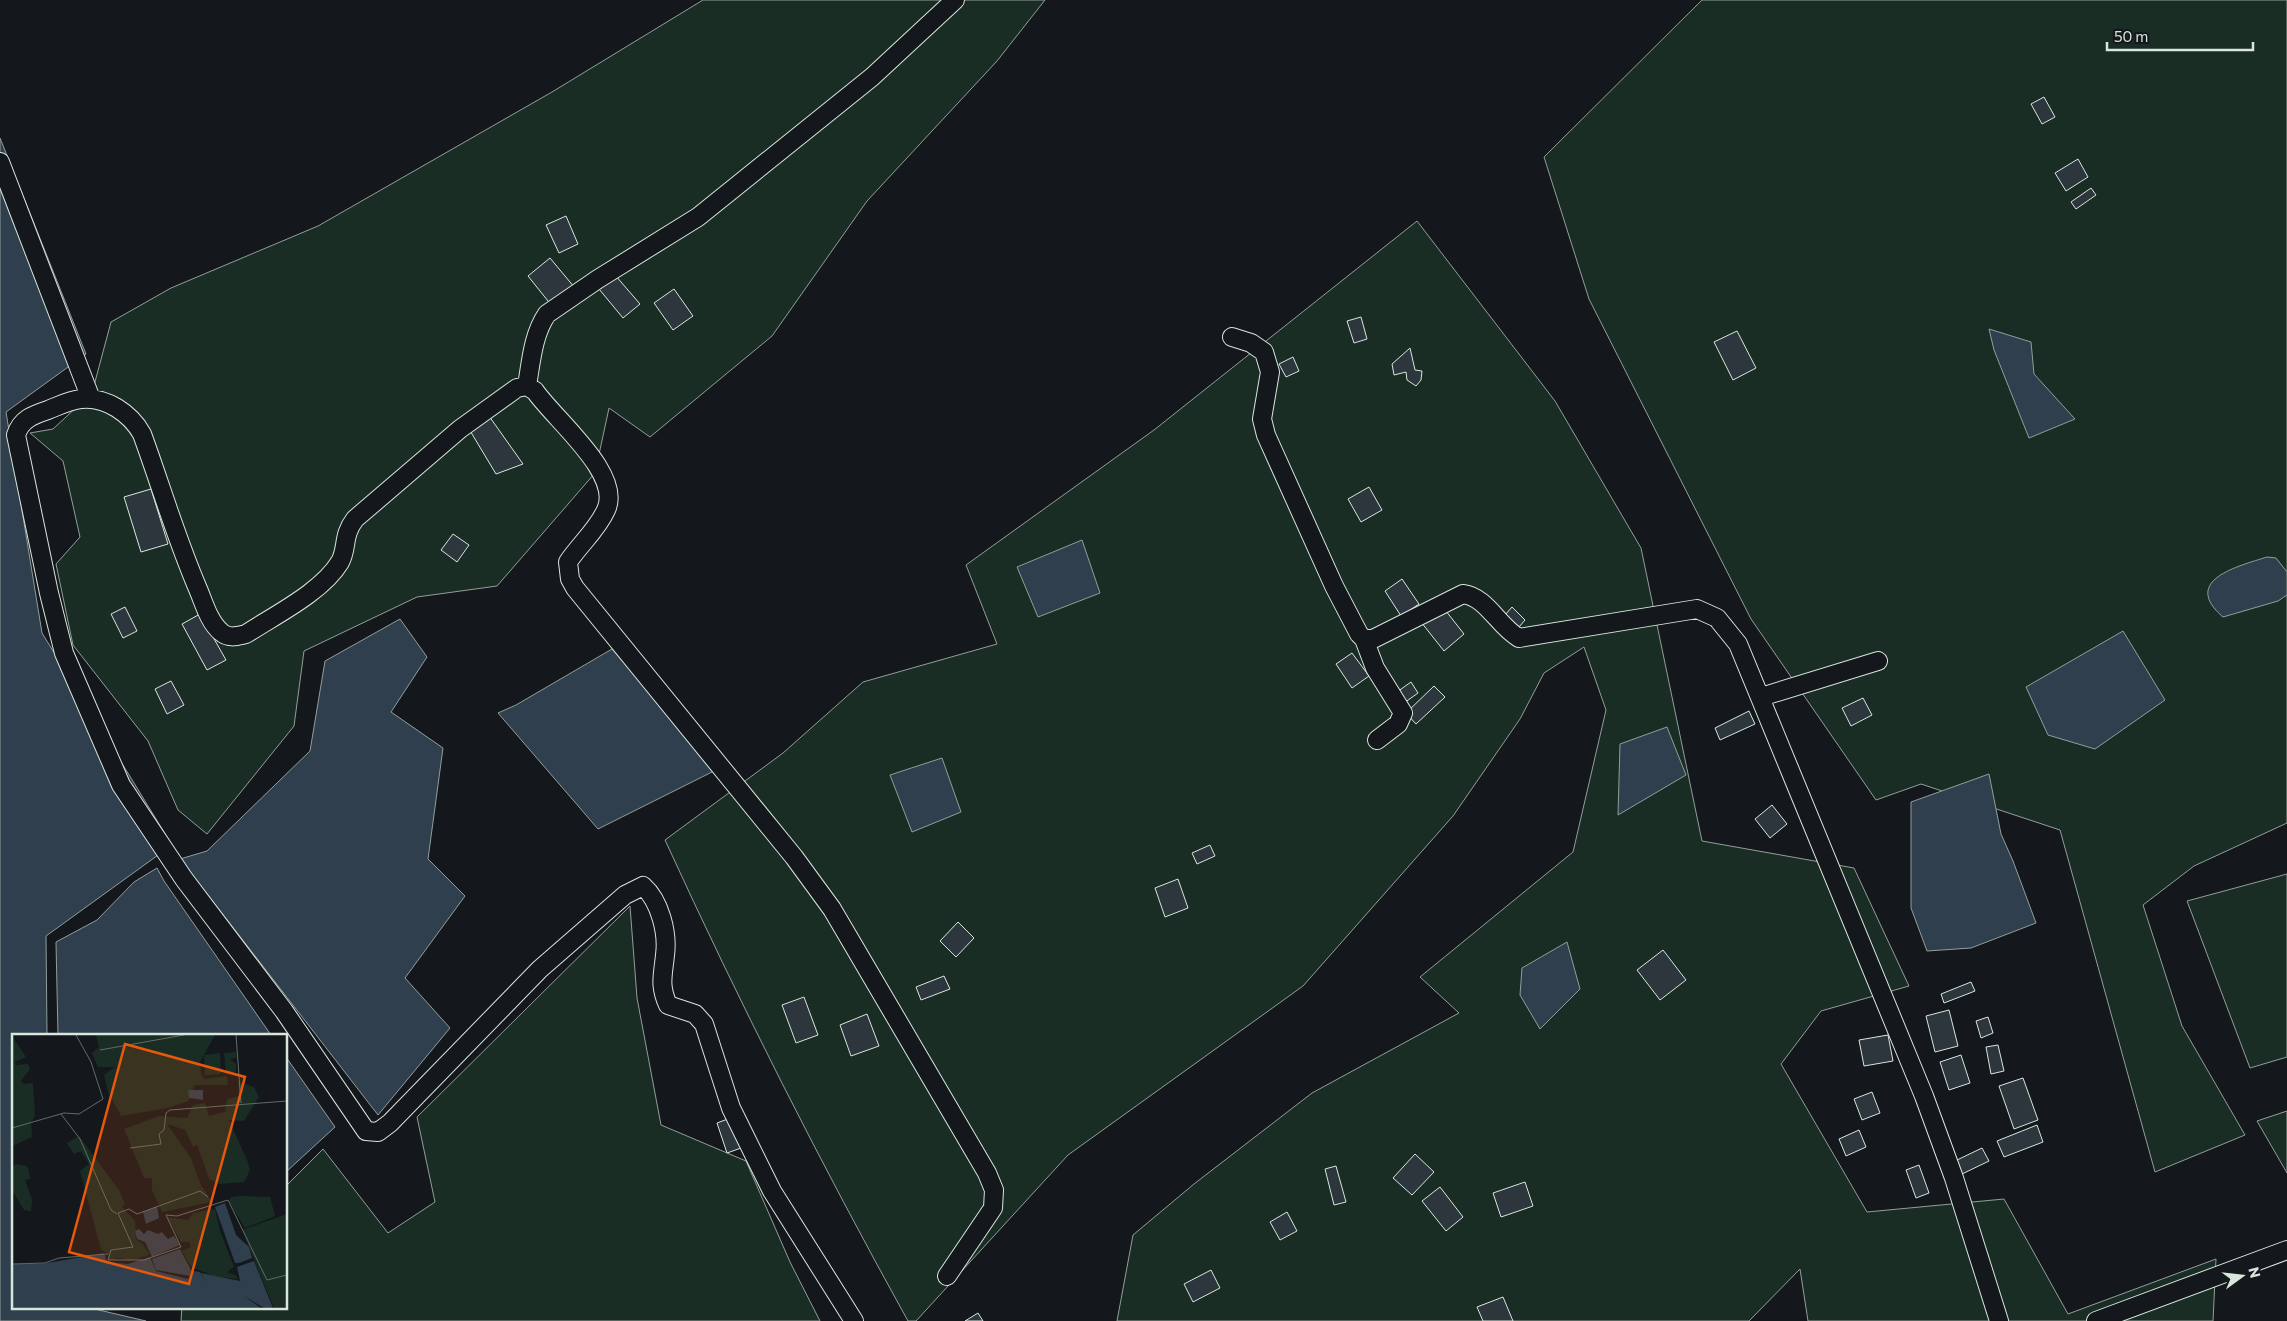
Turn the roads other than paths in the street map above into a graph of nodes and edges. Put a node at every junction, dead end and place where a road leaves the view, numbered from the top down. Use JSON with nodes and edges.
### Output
{"nodes":[{"id":1,"x":956,"y":0,"type":"edge"},
{"id":2,"x":0,"y":162,"type":"edge"},
{"id":3,"x":1232,"y":337,"type":"dead end"},
{"id":4,"x":527,"y":386,"type":"junction"},
{"id":5,"x":92,"y":399,"type":"junction"},
{"id":6,"x":1364,"y":639,"type":"junction"},
{"id":7,"x":1878,"y":661,"type":"dead end"},
{"id":8,"x":1761,"y":697,"type":"junction"},
{"id":9,"x":1377,"y":740,"type":"dead end"},
{"id":10,"x":2287,"y":1250,"type":"edge"},
{"id":11,"x":946,"y":1276,"type":"dead end"},
{"id":12,"x":854,"y":1321,"type":"edge"},
{"id":13,"x":1999,"y":1321,"type":"edge"},
{"id":14,"x":2096,"y":1321,"type":"edge"}],
"edges":[{"from":1,"to":4,"type":"street"},
{"from":2,"to":5,"type":"street"},
{"from":3,"to":6,"type":"street"},
{"from":4,"to":5,"type":"street"},
{"from":4,"to":11,"type":"street"},
{"from":5,"to":12,"type":"street"},
{"from":6,"to":8,"type":"street"},
{"from":6,"to":9,"type":"street"},
{"from":7,"to":8,"type":"street"},
{"from":8,"to":13,"type":"street"},
{"from":10,"to":14,"type":"street"}]}
